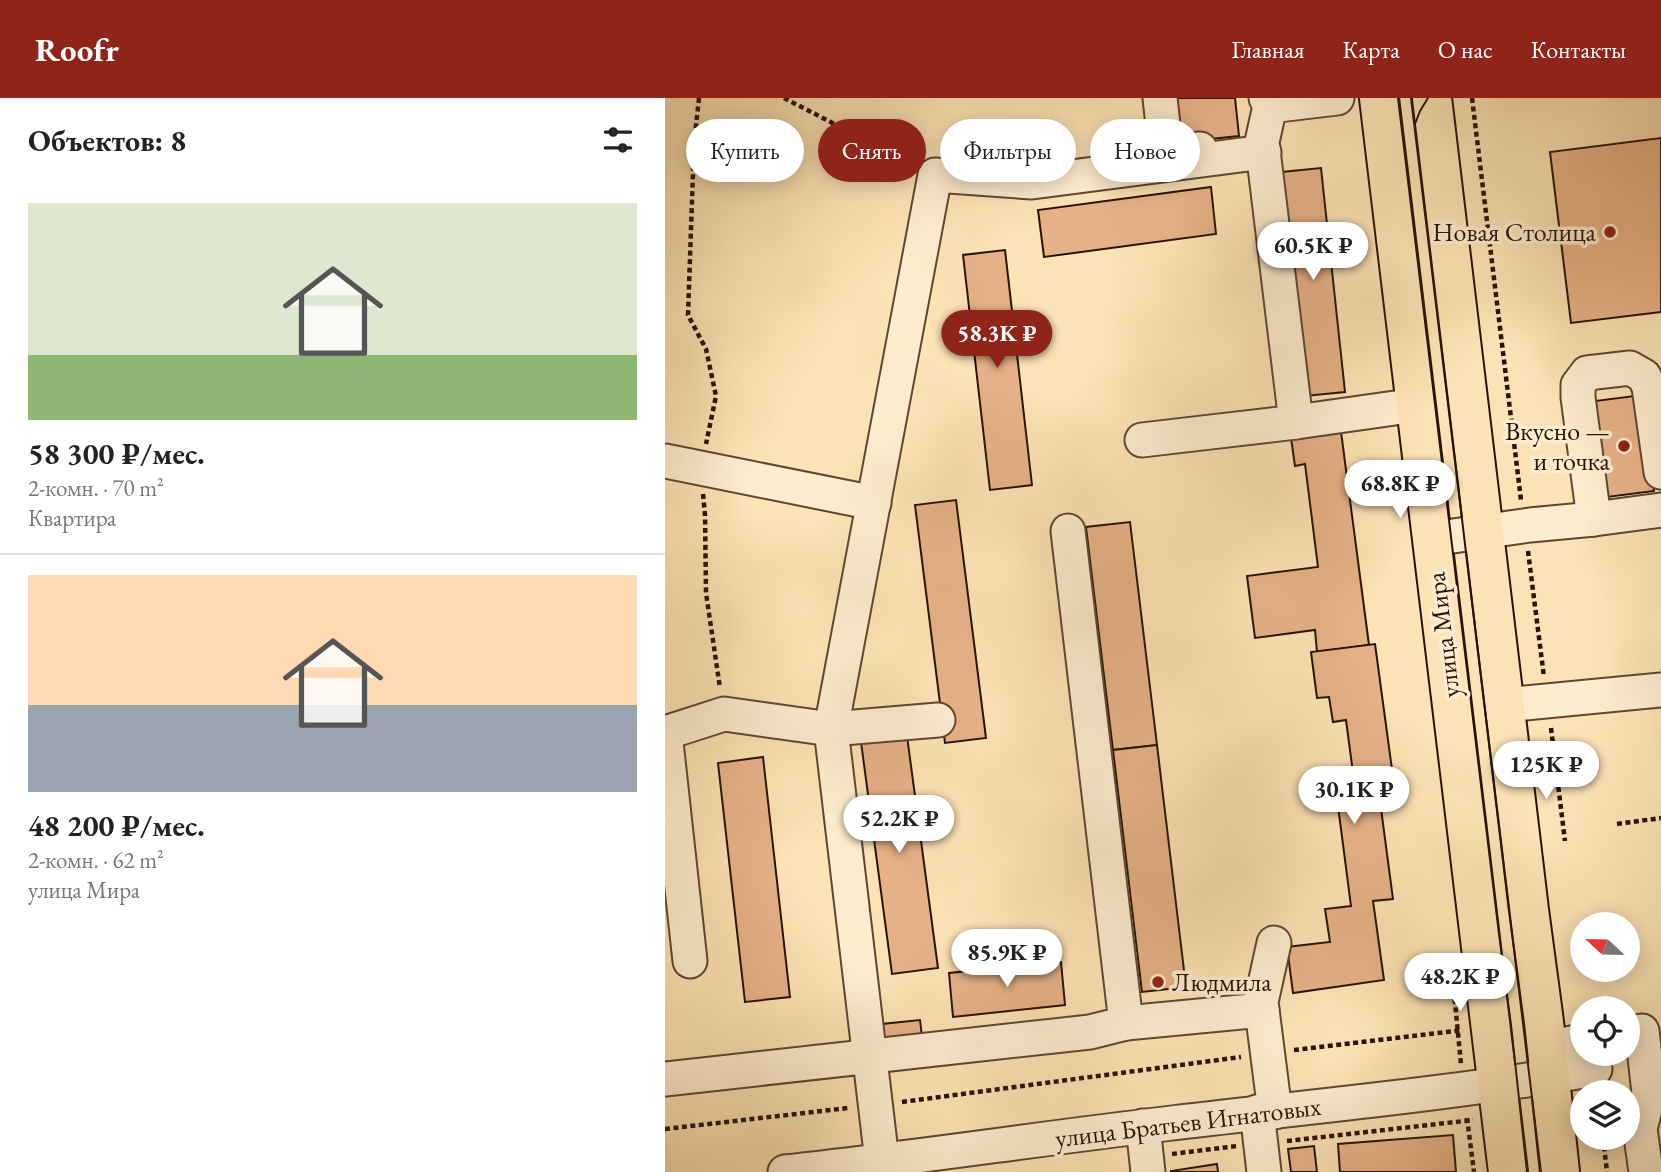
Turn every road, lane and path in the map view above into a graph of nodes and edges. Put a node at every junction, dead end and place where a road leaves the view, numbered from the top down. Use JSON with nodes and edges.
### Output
{"nodes":[{"id":1,"x":699,"y":98,"type":"edge"},
{"id":2,"x":784,"y":98,"type":"edge"},
{"id":3,"x":1160,"y":98,"type":"edge"},
{"id":4,"x":1338,"y":98,"type":"edge"},
{"id":5,"x":1379,"y":98,"type":"edge"},
{"id":6,"x":1432,"y":98,"type":"edge"},
{"id":7,"x":1472,"y":98,"type":"edge"},
{"id":8,"x":1268,"y":102,"type":"edge"},
{"id":9,"x":1263,"y":147,"type":"junction"},
{"id":10,"x":935,"y":175,"type":"junction"},
{"id":11,"x":1416,"y":405,"type":"junction"},
{"id":12,"x":1296,"y":422,"type":"junction"},
{"id":13,"x":1142,"y":440,"type":"dead end"},
{"id":14,"x":665,"y":461,"type":"edge"},
{"id":15,"x":701,"y":468,"type":"junction"},
{"id":16,"x":1661,"y":472,"type":"edge"},
{"id":17,"x":874,"y":503,"type":"junction"},
{"id":18,"x":1661,"y":510,"type":"edge"},
{"id":19,"x":1594,"y":519,"type":"junction"},
{"id":20,"x":1524,"y":526,"type":"junction"},
{"id":21,"x":1067,"y":531,"type":"dead end"},
{"id":22,"x":1483,"y":532,"type":"junction"},
{"id":23,"x":1432,"y":539,"type":"junction"},
{"id":24,"x":1661,"y":690,"type":"edge"},
{"id":25,"x":1547,"y":700,"type":"junction"},
{"id":26,"x":1504,"y":705,"type":"junction"},
{"id":27,"x":724,"y":714,"type":"junction"},
{"id":28,"x":938,"y":720,"type":"dead end"},
{"id":29,"x":831,"y":729,"type":"junction"},
{"id":30,"x":1661,"y":818,"type":"edge"},
{"id":31,"x":1617,"y":824,"type":"dead end"},
{"id":32,"x":1565,"y":841,"type":"dead end"},
{"id":33,"x":1274,"y":943,"type":"dead end"},
{"id":34,"x":690,"y":961,"type":"dead end"},
{"id":35,"x":1452,"y":975,"type":"dead end"},
{"id":36,"x":1262,"y":1010,"type":"junction"},
{"id":37,"x":1126,"y":1023,"type":"junction"},
{"id":38,"x":1457,"y":1030,"type":"junction"},
{"id":39,"x":1640,"y":1031,"type":"edge"},
{"id":40,"x":1268,"y":1054,"type":"junction"},
{"id":41,"x":870,"y":1056,"type":"junction"},
{"id":42,"x":1568,"y":1059,"type":"edge"},
{"id":43,"x":665,"y":1079,"type":"edge"},
{"id":44,"x":1482,"y":1102,"type":"junction"},
{"id":45,"x":876,"y":1105,"type":"junction"},
{"id":46,"x":665,"y":1129,"type":"edge"},
{"id":47,"x":1264,"y":1135,"type":"edge"},
{"id":48,"x":1604,"y":1150,"type":"edge"},
{"id":49,"x":1145,"y":1152,"type":"edge"},
{"id":50,"x":1650,"y":1157,"type":"edge"},
{"id":51,"x":882,"y":1161,"type":"junction"},
{"id":52,"x":785,"y":1172,"type":"edge"},
{"id":53,"x":1475,"y":1172,"type":"edge"},
{"id":54,"x":1508,"y":1172,"type":"edge"},
{"id":55,"x":1560,"y":1172,"type":"edge"},
{"id":56,"x":1607,"y":1172,"type":"edge"}],
"edges":[{"from":1,"to":15,"type":"path"},
{"from":2,"to":10,"type":"path"},
{"from":3,"to":9,"type":"street"},
{"from":4,"to":8,"type":"street"},
{"from":5,"to":11,"type":"main road","name":"улица Мира"},
{"from":6,"to":22,"type":"main road","name":"улица Мира"},
{"from":7,"to":20,"type":"path"},
{"from":8,"to":9,"type":"street"},
{"from":9,"to":10,"type":"street"},
{"from":9,"to":12,"type":"street"},
{"from":10,"to":17,"type":"street"},
{"from":11,"to":12,"type":"street"},
{"from":11,"to":23,"type":"main road","name":"улица Мира"},
{"from":12,"to":13,"type":"street"},
{"from":14,"to":15,"type":"street"},
{"from":15,"to":17,"type":"street"},
{"from":15,"to":27,"type":"path"},
{"from":16,"to":19,"type":"street"},
{"from":17,"to":29,"type":"street"},
{"from":18,"to":19,"type":"street"},
{"from":19,"to":20,"type":"street"},
{"from":20,"to":22,"type":"street"},
{"from":20,"to":25,"type":"path"},
{"from":21,"to":37,"type":"street"},
{"from":22,"to":23,"type":"street"},
{"from":22,"to":26,"type":"main road","name":"улица Мира"},
{"from":23,"to":44,"type":"main road","name":"улица Мира"},
{"from":24,"to":25,"type":"street"},
{"from":25,"to":26,"type":"street"},
{"from":25,"to":32,"type":"path"},
{"from":26,"to":42,"type":"main road","name":"улица Мира"},
{"from":27,"to":29,"type":"street"},
{"from":27,"to":34,"type":"street"},
{"from":28,"to":29,"type":"street"},
{"from":29,"to":41,"type":"street"},
{"from":30,"to":31,"type":"path"},
{"from":33,"to":36,"type":"street"},
{"from":35,"to":38,"type":"path"},
{"from":36,"to":37,"type":"street"},
{"from":36,"to":40,"type":"street"},
{"from":37,"to":41,"type":"street"},
{"from":38,"to":40,"type":"path"},
{"from":38,"to":44,"type":"path"},
{"from":39,"to":50,"type":"street"},
{"from":40,"to":45,"type":"path"},
{"from":40,"to":47,"type":"street"},
{"from":41,"to":43,"type":"street"},
{"from":41,"to":45,"type":"street"},
{"from":42,"to":44,"type":"street","name":"улица Братьев Игнатовых"},
{"from":42,"to":55,"type":"main road","name":"улица Мира"},
{"from":44,"to":47,"type":"street","name":"улица Братьев Игнатовых"},
{"from":44,"to":47,"type":"path"},
{"from":44,"to":53,"type":"path"},
{"from":44,"to":54,"type":"main road","name":"улица Мира"},
{"from":45,"to":46,"type":"path"},
{"from":45,"to":51,"type":"street"},
{"from":47,"to":49,"type":"street","name":"улица Братьев Игнатовых"},
{"from":47,"to":49,"type":"path"},
{"from":48,"to":56,"type":"path"},
{"from":49,"to":51,"type":"street","name":"улица Братьев Игнатовых"},
{"from":51,"to":52,"type":"street","name":"улица Братьев Игнатовых"}]}
